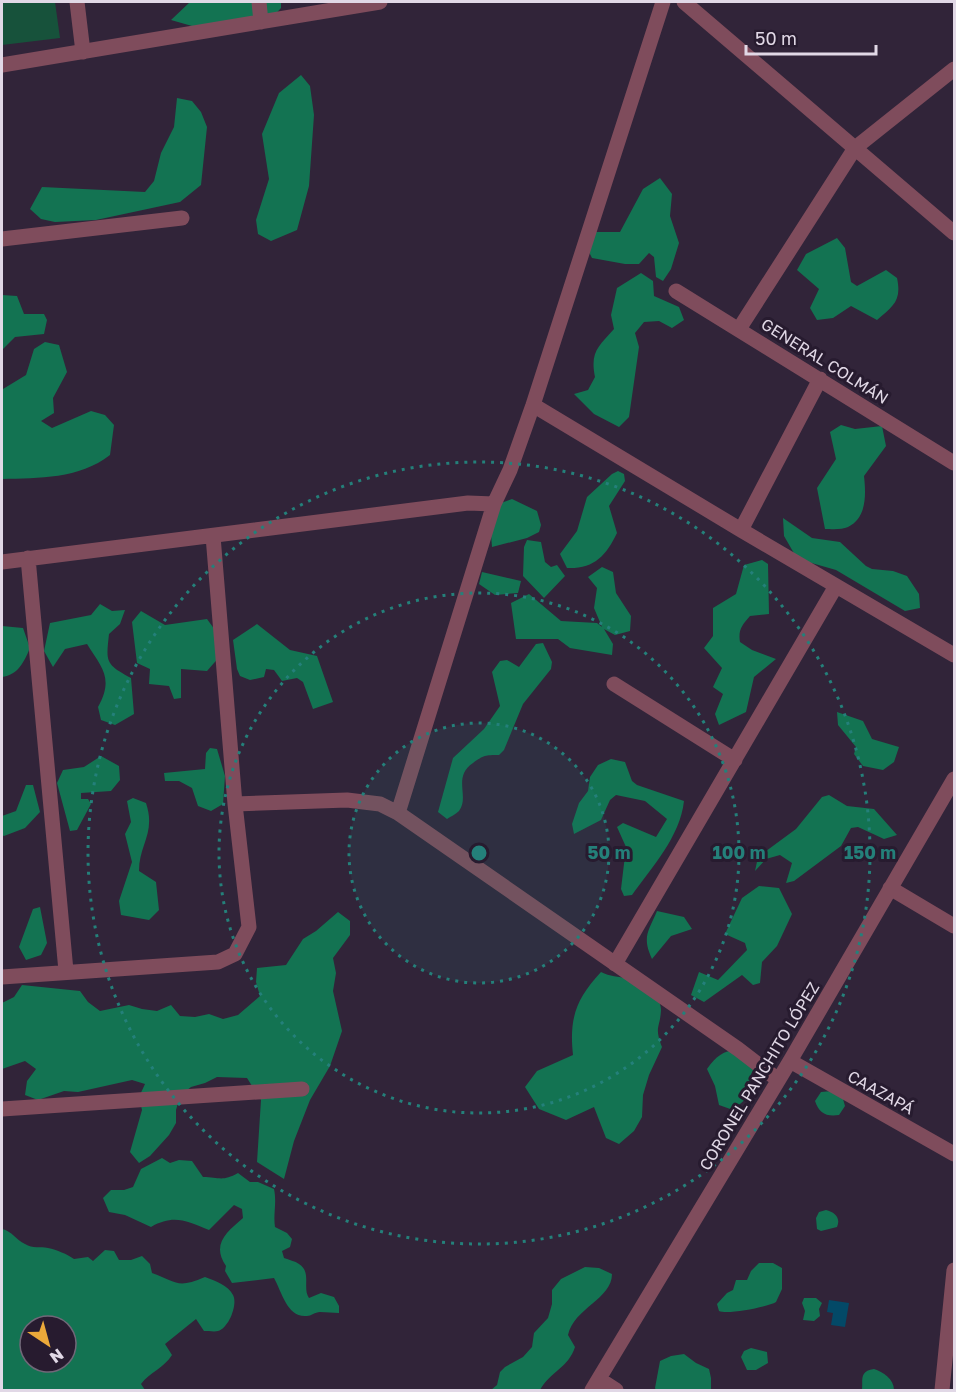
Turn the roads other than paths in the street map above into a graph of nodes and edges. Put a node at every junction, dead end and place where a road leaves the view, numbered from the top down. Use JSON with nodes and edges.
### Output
{"nodes":[{"id":1,"x":77,"y":2,"type":"edge"},
{"id":2,"x":259,"y":2,"type":"edge"},
{"id":3,"x":380,"y":2,"type":"edge"},
{"id":4,"x":663,"y":2,"type":"edge"},
{"id":5,"x":684,"y":2,"type":"edge"},
{"id":6,"x":261,"y":21,"type":"junction"},
{"id":7,"x":83,"y":52,"type":"junction"},
{"id":8,"x":2,"y":65,"type":"edge"},
{"id":9,"x":954,"y":69,"type":"edge"},
{"id":10,"x":855,"y":148,"type":"junction"},
{"id":11,"x":182,"y":218,"type":"dead end"},
{"id":12,"x":954,"y":233,"type":"edge"},
{"id":13,"x":2,"y":239,"type":"edge"},
{"id":14,"x":676,"y":291,"type":"dead end"},
{"id":15,"x":739,"y":329,"type":"junction"},
{"id":16,"x":820,"y":379,"type":"junction"},
{"id":17,"x":533,"y":405,"type":"junction"},
{"id":18,"x":954,"y":463,"type":"edge"},
{"id":19,"x":494,"y":504,"type":"junction"},
{"id":20,"x":741,"y":531,"type":"junction"},
{"id":21,"x":213,"y":536,"type":"junction"},
{"id":22,"x":28,"y":558,"type":"junction"},
{"id":23,"x":2,"y":562,"type":"edge"},
{"id":24,"x":836,"y":586,"type":"junction"},
{"id":25,"x":954,"y":655,"type":"edge"},
{"id":26,"x":614,"y":684,"type":"dead end"},
{"id":27,"x":735,"y":760,"type":"junction"},
{"id":28,"x":954,"y":779,"type":"edge"},
{"id":29,"x":234,"y":804,"type":"junction"},
{"id":30,"x":398,"y":813,"type":"junction"},
{"id":31,"x":890,"y":888,"type":"junction"},
{"id":32,"x":954,"y":926,"type":"edge"},
{"id":33,"x":615,"y":964,"type":"junction"},
{"id":34,"x":66,"y":971,"type":"junction"},
{"id":35,"x":2,"y":977,"type":"edge"},
{"id":36,"x":790,"y":1061,"type":"junction"},
{"id":37,"x":777,"y":1079,"type":"junction"},
{"id":38,"x":302,"y":1089,"type":"dead end"},
{"id":39,"x":2,"y":1109,"type":"edge"},
{"id":40,"x":954,"y":1154,"type":"edge"},
{"id":41,"x":954,"y":1270,"type":"edge"},
{"id":42,"x":950,"y":1373,"type":"edge"},
{"id":43,"x":596,"y":1385,"type":"edge"},
{"id":44,"x":616,"y":1390,"type":"edge"},
{"id":45,"x":942,"y":1390,"type":"edge"}],
"edges":[{"from":1,"to":7,"type":"street"},
{"from":2,"to":6,"type":"street"},
{"from":3,"to":6,"type":"street"},
{"from":4,"to":17,"type":"street"},
{"from":5,"to":10,"type":"street"},
{"from":6,"to":7,"type":"street"},
{"from":7,"to":8,"type":"street"},
{"from":9,"to":10,"type":"street"},
{"from":10,"to":12,"type":"street"},
{"from":10,"to":15,"type":"street"},
{"from":11,"to":13,"type":"street"},
{"from":14,"to":15,"type":"street","name":"GENERAL COLMÁN"},
{"from":15,"to":16,"type":"street","name":"GENERAL COLMÁN"},
{"from":16,"to":18,"type":"street","name":"GENERAL COLMÁN"},
{"from":16,"to":20,"type":"street"},
{"from":17,"to":19,"type":"street"},
{"from":17,"to":20,"type":"street"},
{"from":19,"to":21,"type":"street"},
{"from":19,"to":30,"type":"street"},
{"from":20,"to":24,"type":"street"},
{"from":21,"to":22,"type":"street"},
{"from":21,"to":29,"type":"street"},
{"from":22,"to":23,"type":"street"},
{"from":22,"to":34,"type":"street"},
{"from":24,"to":25,"type":"street"},
{"from":24,"to":27,"type":"street"},
{"from":26,"to":27,"type":"street"},
{"from":27,"to":33,"type":"street"},
{"from":28,"to":31,"type":"street","name":"CORONEL PANCHITO LÓPEZ"},
{"from":29,"to":30,"type":"street"},
{"from":29,"to":34,"type":"street"},
{"from":30,"to":33,"type":"street"},
{"from":31,"to":32,"type":"street"},
{"from":31,"to":36,"type":"street","name":"CORONEL PANCHITO LÓPEZ"},
{"from":33,"to":37,"type":"street"},
{"from":34,"to":35,"type":"street"},
{"from":36,"to":37,"type":"street","name":"CORONEL PANCHITO LÓPEZ"},
{"from":36,"to":40,"type":"street","name":"CAAZAPÁ"},
{"from":37,"to":43,"type":"street","name":"CORONEL PANCHITO LÓPEZ"},
{"from":38,"to":39,"type":"street"},
{"from":41,"to":42,"type":"street"},
{"from":42,"to":45,"type":"street"},
{"from":43,"to":44,"type":"street"}]}
